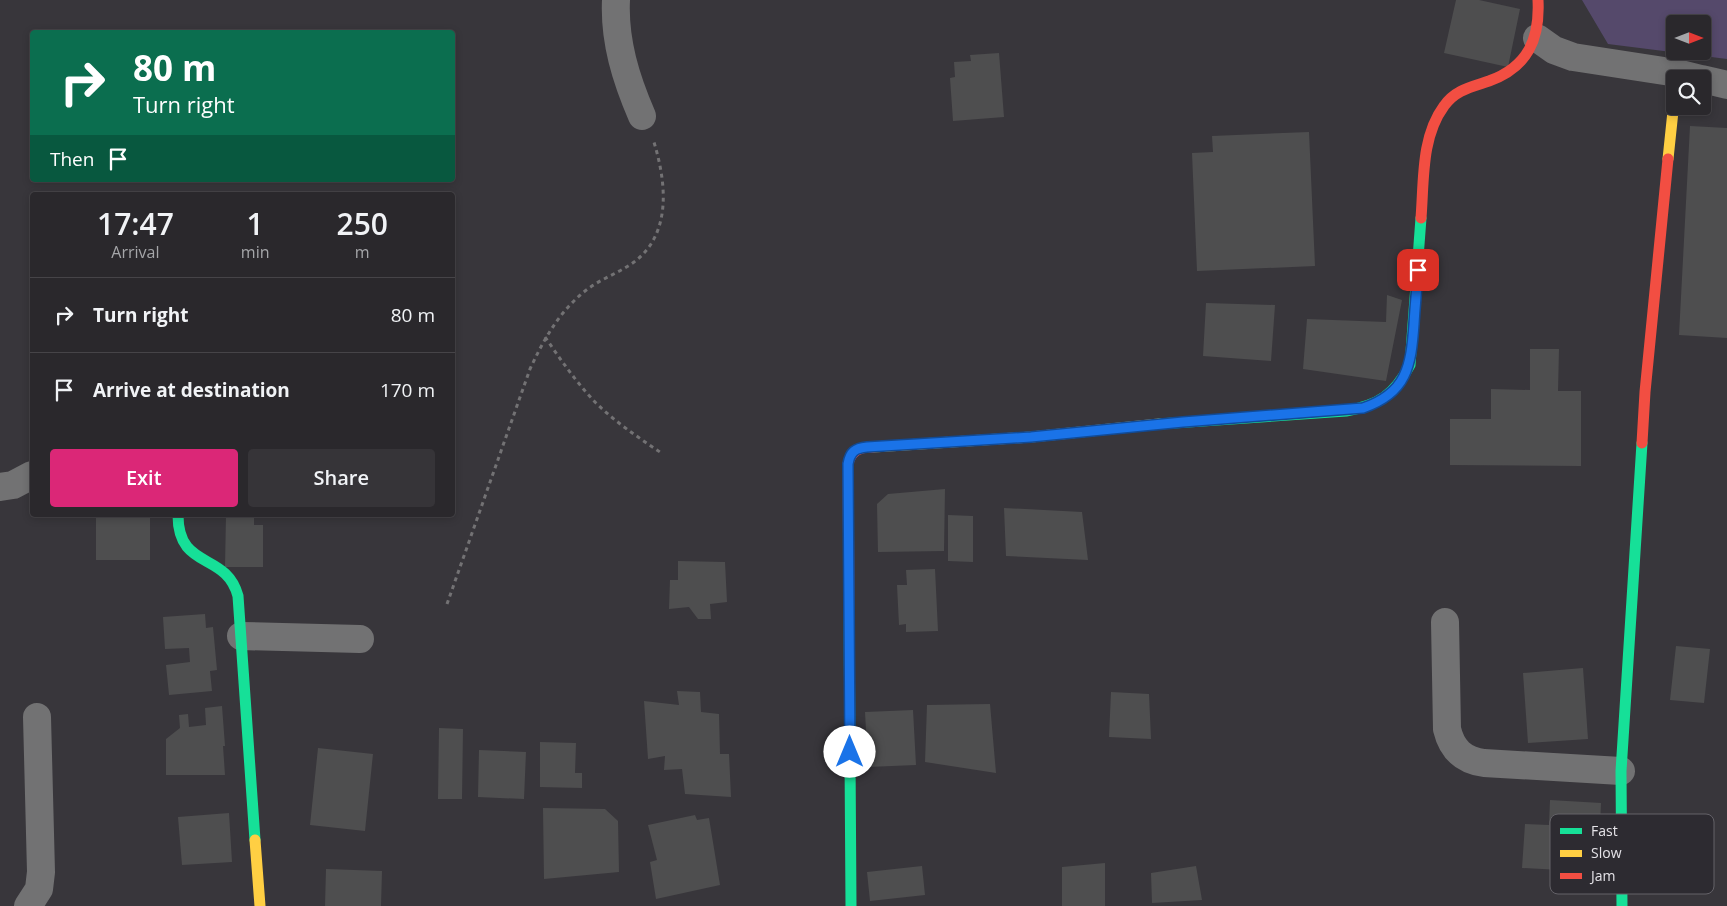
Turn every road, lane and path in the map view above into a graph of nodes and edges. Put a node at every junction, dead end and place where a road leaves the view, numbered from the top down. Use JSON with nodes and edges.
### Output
{"nodes":[{"id":1,"x":616,"y":0,"type":"edge"},
{"id":2,"x":1538,"y":0,"type":"edge"},
{"id":3,"x":1537,"y":38,"type":"junction"},
{"id":4,"x":1666,"y":76,"type":"edge"},
{"id":5,"x":1711,"y":83,"type":"edge"},
{"id":6,"x":1727,"y":85,"type":"edge"},
{"id":7,"x":1681,"y":115,"type":"edge"},
{"id":8,"x":642,"y":116,"type":"joint"},
{"id":9,"x":545,"y":337,"type":"junction"},
{"id":10,"x":663,"y":454,"type":"dead end"},
{"id":11,"x":30,"y":476,"type":"edge"},
{"id":12,"x":0,"y":487,"type":"edge"},
{"id":13,"x":178,"y":517,"type":"edge"},
{"id":14,"x":447,"y":604,"type":"dead end"},
{"id":15,"x":1445,"y":622,"type":"dead end"},
{"id":16,"x":241,"y":636,"type":"junction"},
{"id":17,"x":360,"y":639,"type":"dead end"},
{"id":18,"x":37,"y":717,"type":"dead end"},
{"id":19,"x":1621,"y":771,"type":"junction"},
{"id":20,"x":1621,"y":814,"type":"edge"},
{"id":21,"x":28,"y":906,"type":"edge"},
{"id":22,"x":260,"y":906,"type":"edge"},
{"id":23,"x":851,"y":906,"type":"edge"}],
"edges":[{"from":1,"to":8,"type":"street"},
{"from":2,"to":3,"type":"street"},
{"from":3,"to":4,"type":"street"},
{"from":3,"to":23,"type":"street"},
{"from":5,"to":6,"type":"street"},
{"from":7,"to":19,"type":"street"},
{"from":8,"to":9,"type":"path"},
{"from":9,"to":10,"type":"path"},
{"from":9,"to":14,"type":"path"},
{"from":11,"to":12,"type":"street"},
{"from":13,"to":16,"type":"street"},
{"from":15,"to":19,"type":"street"},
{"from":16,"to":17,"type":"street"},
{"from":16,"to":22,"type":"street"},
{"from":18,"to":21,"type":"street"},
{"from":19,"to":20,"type":"street"}]}
